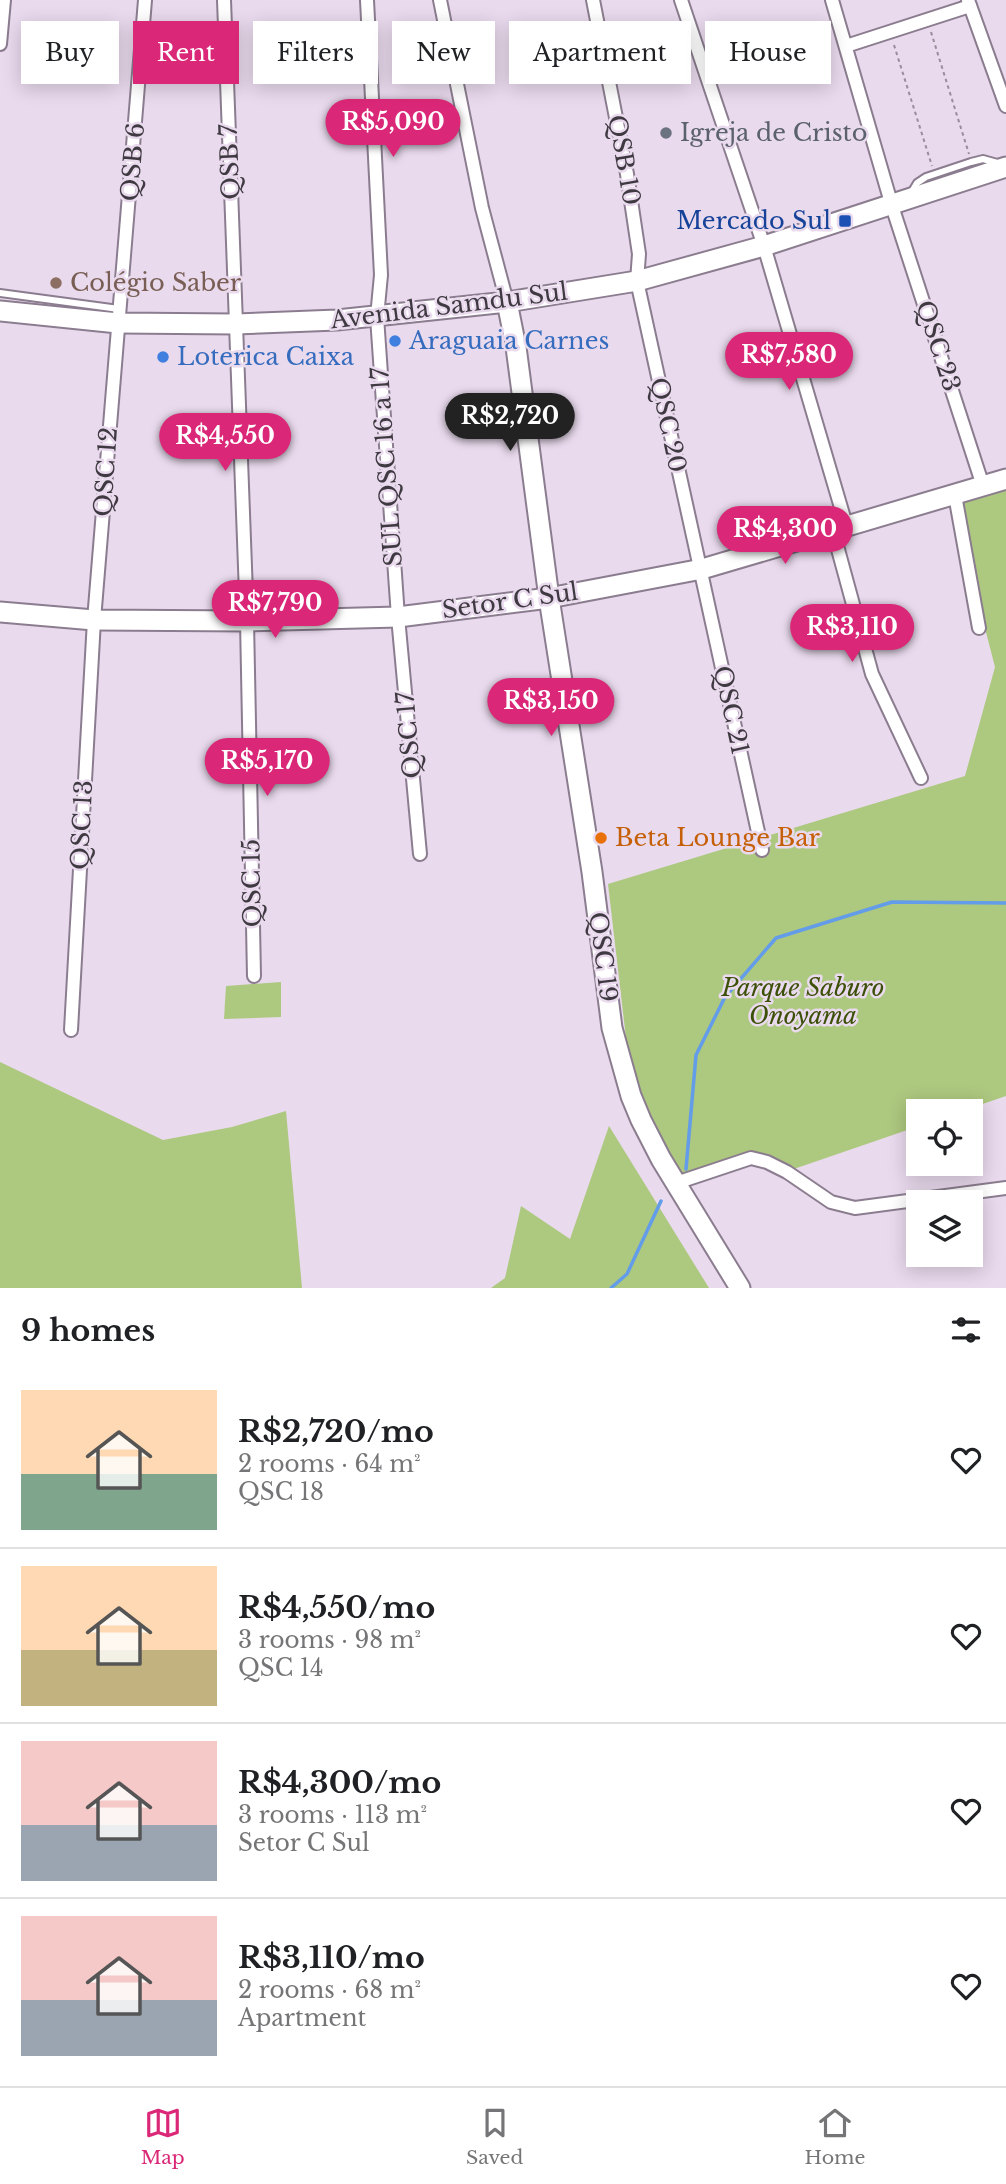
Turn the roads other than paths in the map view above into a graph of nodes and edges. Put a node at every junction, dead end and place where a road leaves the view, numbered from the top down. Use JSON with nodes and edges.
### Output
{"nodes":[{"id":1,"x":4,"y":0,"type":"edge"},
{"id":2,"x":145,"y":0,"type":"edge"},
{"id":3,"x":224,"y":0,"type":"edge"},
{"id":4,"x":367,"y":0,"type":"edge"},
{"id":5,"x":440,"y":0,"type":"edge"},
{"id":6,"x":593,"y":0,"type":"edge"},
{"id":7,"x":681,"y":0,"type":"edge"},
{"id":8,"x":832,"y":0,"type":"edge"},
{"id":9,"x":969,"y":3,"type":"edge"},
{"id":10,"x":0,"y":44,"type":"edge"},
{"id":11,"x":846,"y":46,"type":"junction"},
{"id":12,"x":1006,"y":106,"type":"edge"},
{"id":13,"x":1006,"y":167,"type":"edge"},
{"id":14,"x":900,"y":203,"type":"junction"},
{"id":15,"x":764,"y":246,"type":"junction"},
{"id":16,"x":637,"y":281,"type":"junction"},
{"id":17,"x":0,"y":293,"type":"edge"},
{"id":18,"x":507,"y":302,"type":"junction"},
{"id":19,"x":0,"y":312,"type":"edge"},
{"id":20,"x":118,"y":316,"type":"junction"},
{"id":21,"x":377,"y":317,"type":"junction"},
{"id":22,"x":236,"y":324,"type":"junction"},
{"id":23,"x":1006,"y":479,"type":"edge"},
{"id":24,"x":983,"y":486,"type":"junction"},
{"id":25,"x":955,"y":495,"type":"junction"},
{"id":26,"x":840,"y":530,"type":"junction"},
{"id":27,"x":702,"y":569,"type":"junction"},
{"id":28,"x":549,"y":598,"type":"junction"},
{"id":29,"x":0,"y":612,"type":"edge"},
{"id":30,"x":398,"y":617,"type":"junction"},
{"id":31,"x":94,"y":620,"type":"junction"},
{"id":32,"x":247,"y":621,"type":"junction"},
{"id":33,"x":979,"y":628,"type":"dead end"},
{"id":34,"x":921,"y":778,"type":"dead end"},
{"id":35,"x":762,"y":850,"type":"dead end"},
{"id":36,"x":420,"y":854,"type":"dead end"},
{"id":37,"x":254,"y":976,"type":"dead end"},
{"id":38,"x":71,"y":1030,"type":"dead end"},
{"id":39,"x":676,"y":1184,"type":"junction"},
{"id":40,"x":1006,"y":1188,"type":"edge"},
{"id":41,"x":740,"y":1288,"type":"edge"}],
"edges":[{"from":1,"to":10,"type":"street"},
{"from":2,"to":20,"type":"street","name":"QSB 6"},
{"from":3,"to":22,"type":"street","name":"QSB 7"},
{"from":4,"to":21,"type":"street","name":"SUL QSC 16 a 17"},
{"from":5,"to":18,"type":"street"},
{"from":6,"to":16,"type":"street","name":"QSB 10"},
{"from":7,"to":15,"type":"street"},
{"from":8,"to":11,"type":"street","name":"QSC 23"},
{"from":9,"to":11,"type":"street"},
{"from":9,"to":12,"type":"street"},
{"from":11,"to":14,"type":"street","name":"QSC 23"},
{"from":13,"to":14,"type":"street","name":"Avenida Samdu Sul"},
{"from":13,"to":14,"type":"lane"},
{"from":14,"to":15,"type":"street","name":"Avenida Samdu Sul"},
{"from":14,"to":24,"type":"street","name":"QSC 23"},
{"from":15,"to":16,"type":"street","name":"Avenida Samdu Sul"},
{"from":15,"to":26,"type":"street"},
{"from":16,"to":18,"type":"street","name":"Avenida Samdu Sul"},
{"from":16,"to":27,"type":"street","name":"QSC 20"},
{"from":17,"to":20,"type":"lane"},
{"from":18,"to":21,"type":"street","name":"Avenida Samdu Sul"},
{"from":18,"to":28,"type":"street","name":"QSC 19"},
{"from":19,"to":20,"type":"street","name":"Avenida Samdu Sul"},
{"from":20,"to":22,"type":"street","name":"Avenida Samdu Sul"},
{"from":20,"to":31,"type":"street","name":"QSC 12"},
{"from":21,"to":22,"type":"street","name":"Avenida Samdu Sul"},
{"from":21,"to":30,"type":"street","name":"SUL QSC 16 a 17"},
{"from":22,"to":32,"type":"street","name":"QSB 7"},
{"from":23,"to":24,"type":"street","name":"Setor C Sul"},
{"from":24,"to":25,"type":"street","name":"Setor C Sul"},
{"from":25,"to":26,"type":"street","name":"Setor C Sul"},
{"from":25,"to":33,"type":"street"},
{"from":26,"to":27,"type":"street","name":"Setor C Sul"},
{"from":26,"to":34,"type":"street"},
{"from":27,"to":28,"type":"street","name":"Setor C Sul"},
{"from":27,"to":35,"type":"street","name":"QSC 21"},
{"from":28,"to":30,"type":"street","name":"Setor C Sul"},
{"from":28,"to":39,"type":"street","name":"QSC 19"},
{"from":29,"to":31,"type":"street","name":"Setor C Sul"},
{"from":30,"to":32,"type":"street","name":"Setor C Sul"},
{"from":30,"to":36,"type":"street","name":"QSC 17"},
{"from":31,"to":32,"type":"street","name":"Setor C Sul"},
{"from":31,"to":38,"type":"street","name":"QSC 13"},
{"from":32,"to":37,"type":"street","name":"QSC 15"},
{"from":39,"to":40,"type":"street"},
{"from":39,"to":41,"type":"street","name":"QSC 19"}]}
